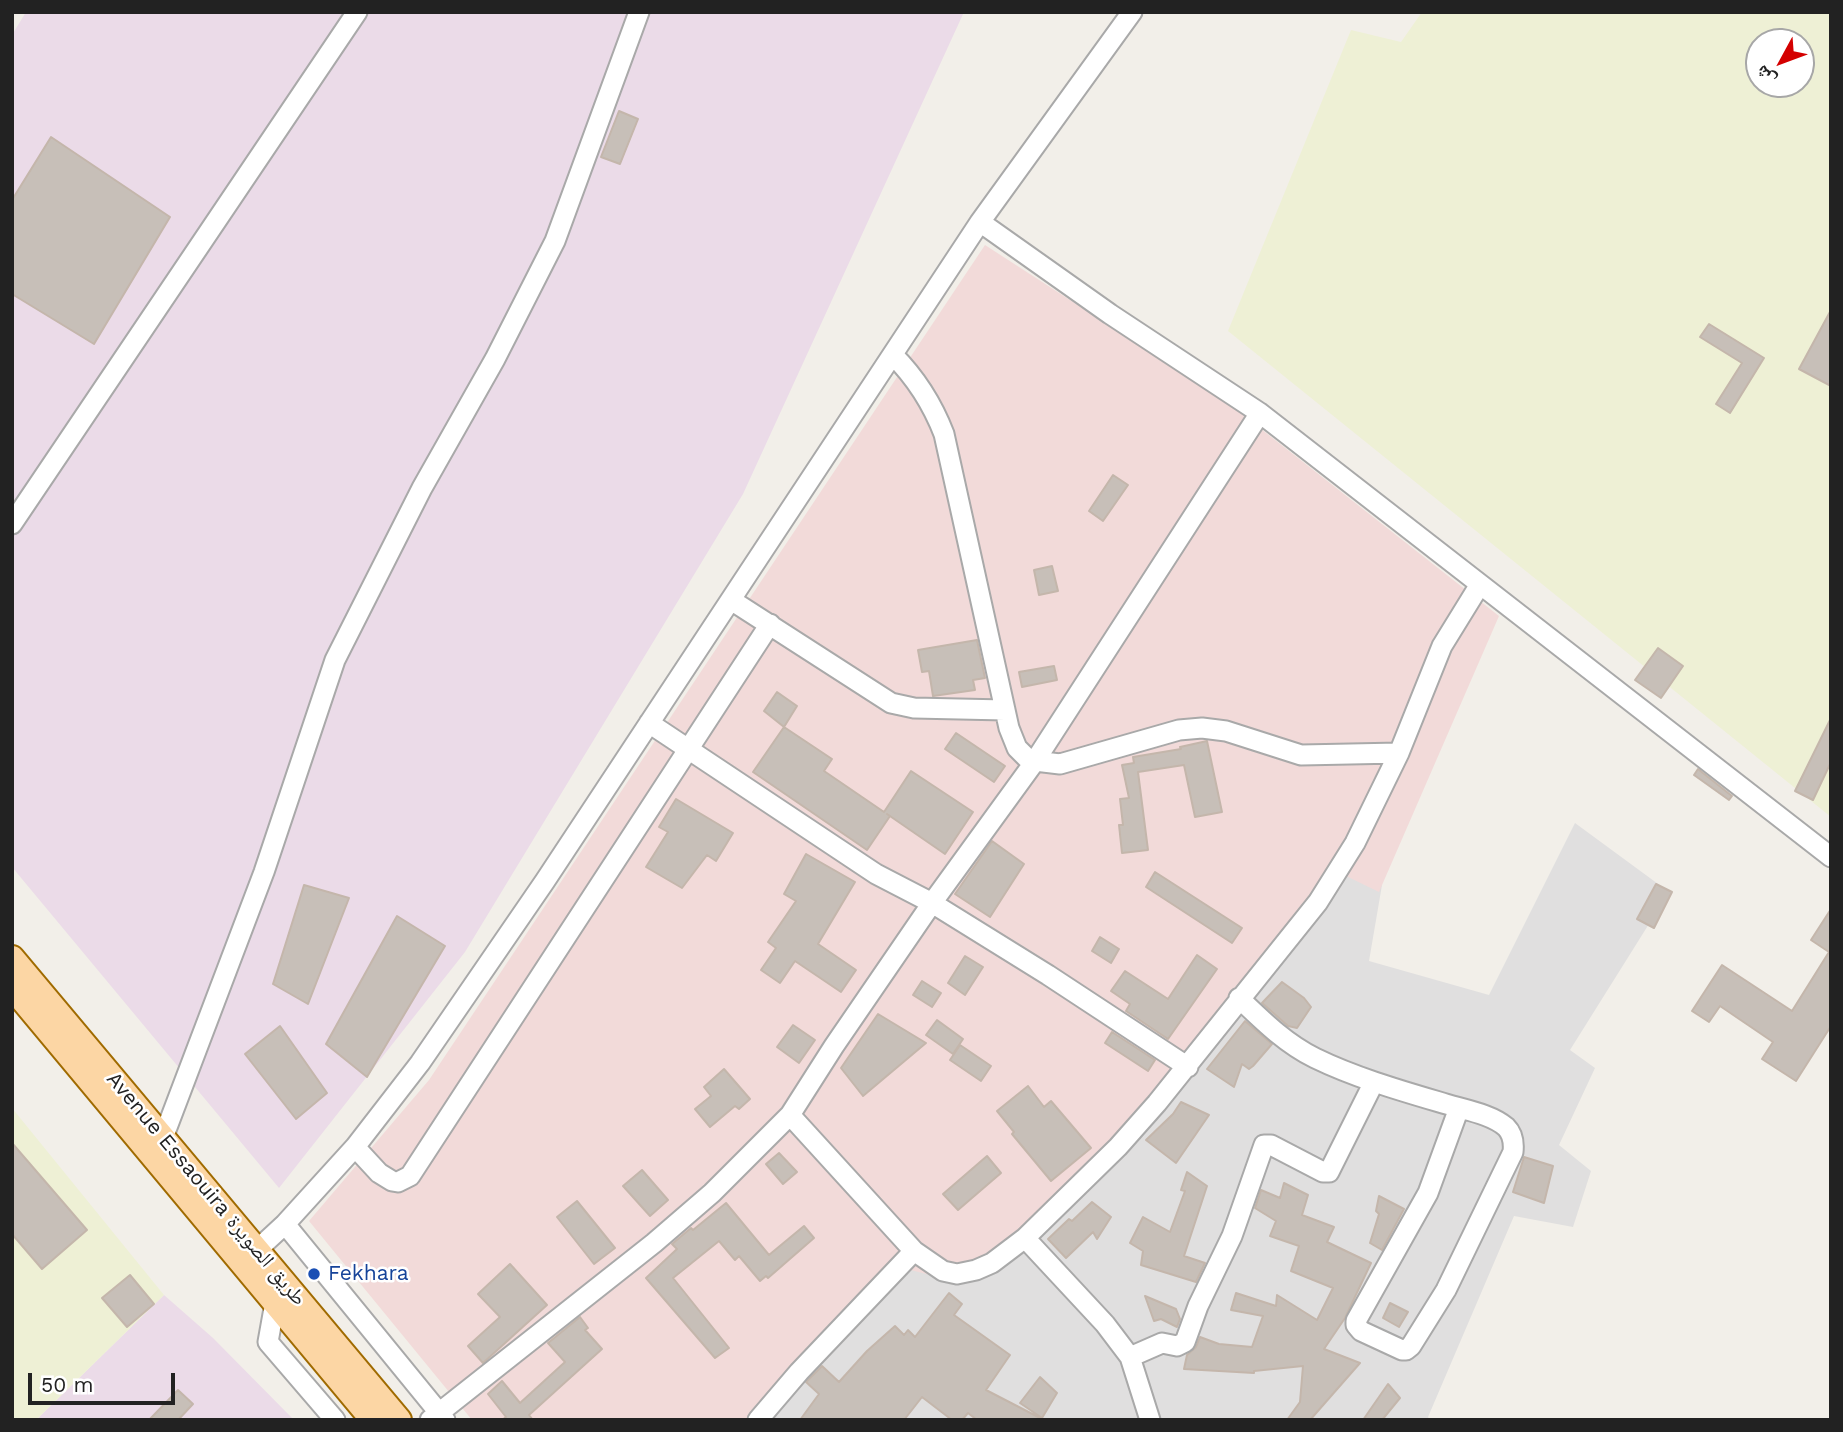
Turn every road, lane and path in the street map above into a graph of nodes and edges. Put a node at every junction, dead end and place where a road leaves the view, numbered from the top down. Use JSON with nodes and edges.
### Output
{"nodes":[{"id":1,"x":357,"y":12,"type":"edge"},
{"id":2,"x":639,"y":12,"type":"edge"},
{"id":3,"x":1132,"y":12,"type":"edge"},
{"id":4,"x":980,"y":222,"type":"junction"},
{"id":5,"x":893,"y":355,"type":"junction"},
{"id":6,"x":1260,"y":413,"type":"junction"},
{"id":7,"x":12,"y":524,"type":"edge"},
{"id":8,"x":1479,"y":586,"type":"junction"},
{"id":9,"x":731,"y":600,"type":"junction"},
{"id":10,"x":770,"y":624,"type":"junction"},
{"id":11,"x":1005,"y":710,"type":"junction"},
{"id":12,"x":649,"y":723,"type":"junction"},
{"id":13,"x":689,"y":748,"type":"junction"},
{"id":14,"x":1399,"y":753,"type":"junction"},
{"id":15,"x":1033,"y":764,"type":"junction"},
{"id":16,"x":1831,"y":857,"type":"edge"},
{"id":17,"x":932,"y":903,"type":"junction"},
{"id":18,"x":12,"y":958,"type":"edge"},
{"id":19,"x":12,"y":987,"type":"edge"},
{"id":20,"x":1239,"y":998,"type":"junction"},
{"id":21,"x":1188,"y":1067,"type":"junction"},
{"id":22,"x":1374,"y":1082,"type":"junction"},
{"id":23,"x":1459,"y":1108,"type":"junction"},
{"id":24,"x":790,"y":1115,"type":"junction"},
{"id":25,"x":156,"y":1145,"type":"junction"},
{"id":26,"x":355,"y":1147,"type":"junction"},
{"id":27,"x":285,"y":1224,"type":"junction"},
{"id":28,"x":1025,"y":1238,"type":"junction"},
{"id":29,"x":914,"y":1251,"type":"junction"},
{"id":30,"x":250,"y":1257,"type":"junction"},
{"id":31,"x":275,"y":1303,"type":"junction"},
{"id":32,"x":1130,"y":1357,"type":"junction"},
{"id":33,"x":438,"y":1417,"type":"edge"},
{"id":34,"x":335,"y":1420,"type":"edge"},
{"id":35,"x":373,"y":1420,"type":"edge"},
{"id":36,"x":399,"y":1420,"type":"edge"},
{"id":37,"x":758,"y":1420,"type":"edge"},
{"id":38,"x":1150,"y":1420,"type":"edge"}],
"edges":[{"from":1,"to":7,"type":"street"},
{"from":2,"to":25,"type":"street"},
{"from":3,"to":4,"type":"street"},
{"from":4,"to":5,"type":"street"},
{"from":4,"to":6,"type":"street"},
{"from":5,"to":9,"type":"street"},
{"from":5,"to":11,"type":"street"},
{"from":6,"to":8,"type":"street"},
{"from":6,"to":15,"type":"street"},
{"from":8,"to":14,"type":"street"},
{"from":8,"to":16,"type":"street"},
{"from":9,"to":10,"type":"street"},
{"from":9,"to":12,"type":"street"},
{"from":10,"to":11,"type":"street"},
{"from":10,"to":13,"type":"street"},
{"from":11,"to":15,"type":"street"},
{"from":12,"to":13,"type":"street"},
{"from":12,"to":26,"type":"street"},
{"from":13,"to":17,"type":"street"},
{"from":13,"to":26,"type":"street"},
{"from":14,"to":15,"type":"street"},
{"from":14,"to":20,"type":"street"},
{"from":15,"to":17,"type":"street"},
{"from":17,"to":21,"type":"street"},
{"from":17,"to":24,"type":"street"},
{"from":18,"to":25,"type":"main road","name":"Avenue Essaouira طريق الصويرة"},
{"from":19,"to":25,"type":"main road","name":"Avenue Essaouira طريق الصويرة"},
{"from":20,"to":21,"type":"street"},
{"from":20,"to":22,"type":"street"},
{"from":21,"to":28,"type":"street"},
{"from":22,"to":23,"type":"street"},
{"from":22,"to":32,"type":"street"},
{"from":23,"to":23,"type":"street"},
{"from":24,"to":29,"type":"street"},
{"from":24,"to":33,"type":"street"},
{"from":25,"to":30,"type":"main road","name":"Avenue Essaouira طريق الصويرة"},
{"from":26,"to":27,"type":"street"},
{"from":27,"to":30,"type":"street"},
{"from":27,"to":33,"type":"street"},
{"from":28,"to":29,"type":"street"},
{"from":28,"to":32,"type":"street"},
{"from":29,"to":37,"type":"street"},
{"from":30,"to":31,"type":"main road","name":"Avenue Essaouira طريق الصويرة"},
{"from":30,"to":36,"type":"main road","name":"Avenue Essaouira طريق الصويرة"},
{"from":31,"to":34,"type":"street"},
{"from":31,"to":35,"type":"main road","name":"Avenue Essaouira طريق الصويرة"},
{"from":32,"to":38,"type":"street"}]}
